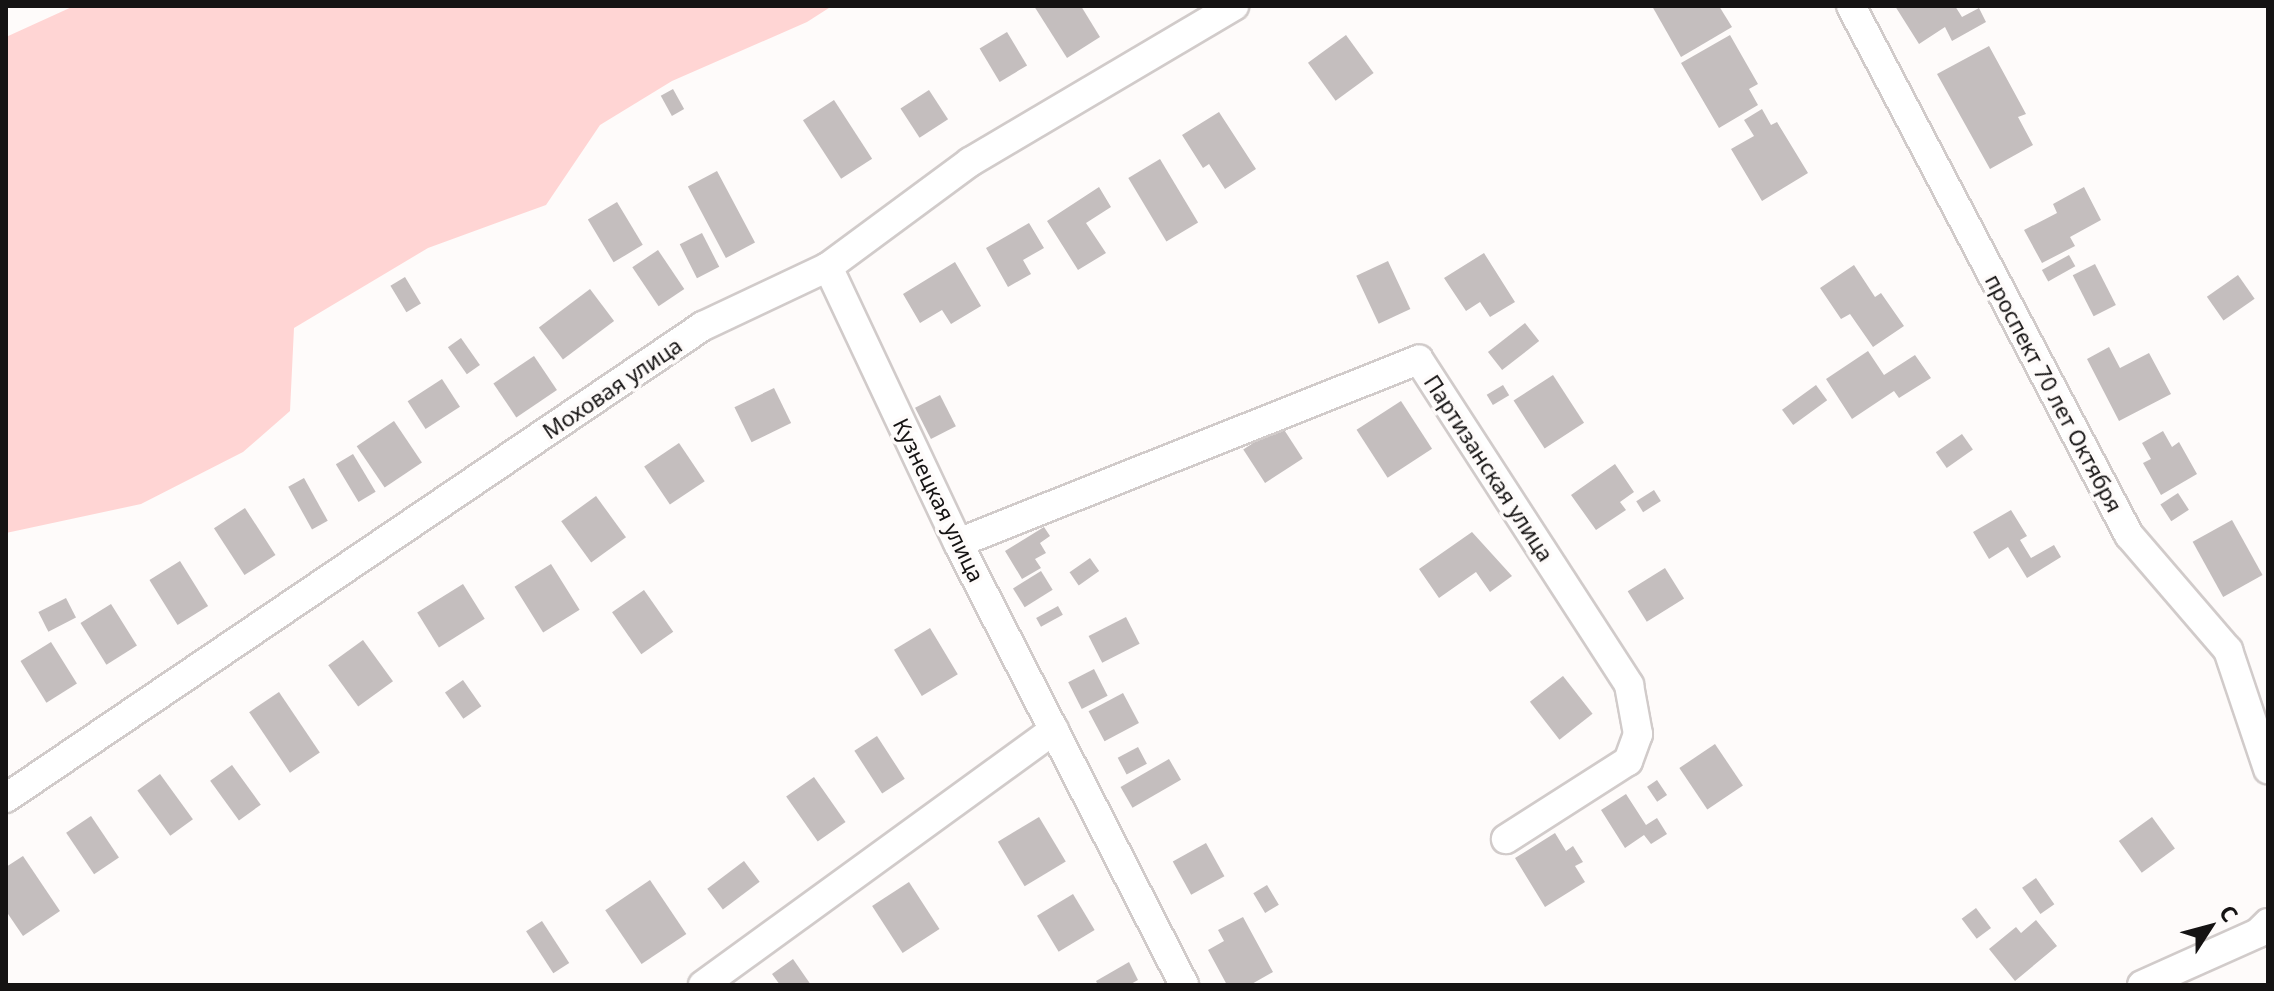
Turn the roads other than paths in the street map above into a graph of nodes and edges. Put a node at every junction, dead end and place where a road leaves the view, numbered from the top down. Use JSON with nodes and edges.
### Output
{"nodes":[{"id":1,"x":1234,"y":6,"type":"edge"},
{"id":2,"x":1851,"y":6,"type":"edge"},
{"id":3,"x":828,"y":267,"type":"junction"},
{"id":4,"x":958,"y":543,"type":"junction"},
{"id":5,"x":1054,"y":730,"type":"junction"},
{"id":6,"x":2268,"y":769,"type":"edge"},
{"id":7,"x":6,"y":798,"type":"edge"},
{"id":8,"x":1506,"y":839,"type":"dead end"},
{"id":9,"x":2268,"y":923,"type":"edge"},
{"id":10,"x":703,"y":985,"type":"edge"},
{"id":11,"x":1184,"y":985,"type":"edge"},
{"id":12,"x":2142,"y":985,"type":"edge"}],
"edges":[{"from":1,"to":3,"type":"street","name":"Моховая улица"},
{"from":2,"to":6,"type":"street","name":"проспект 70 лет Октября"},
{"from":3,"to":4,"type":"street","name":"Кузнецкая улица"},
{"from":3,"to":7,"type":"street","name":"Моховая улица"},
{"from":4,"to":5,"type":"street","name":"Кузнецкая улица"},
{"from":4,"to":8,"type":"street","name":"Партизанская улица"},
{"from":5,"to":10,"type":"street"},
{"from":5,"to":11,"type":"street","name":"Кузнецкая улица"},
{"from":9,"to":12,"type":"street"}]}
